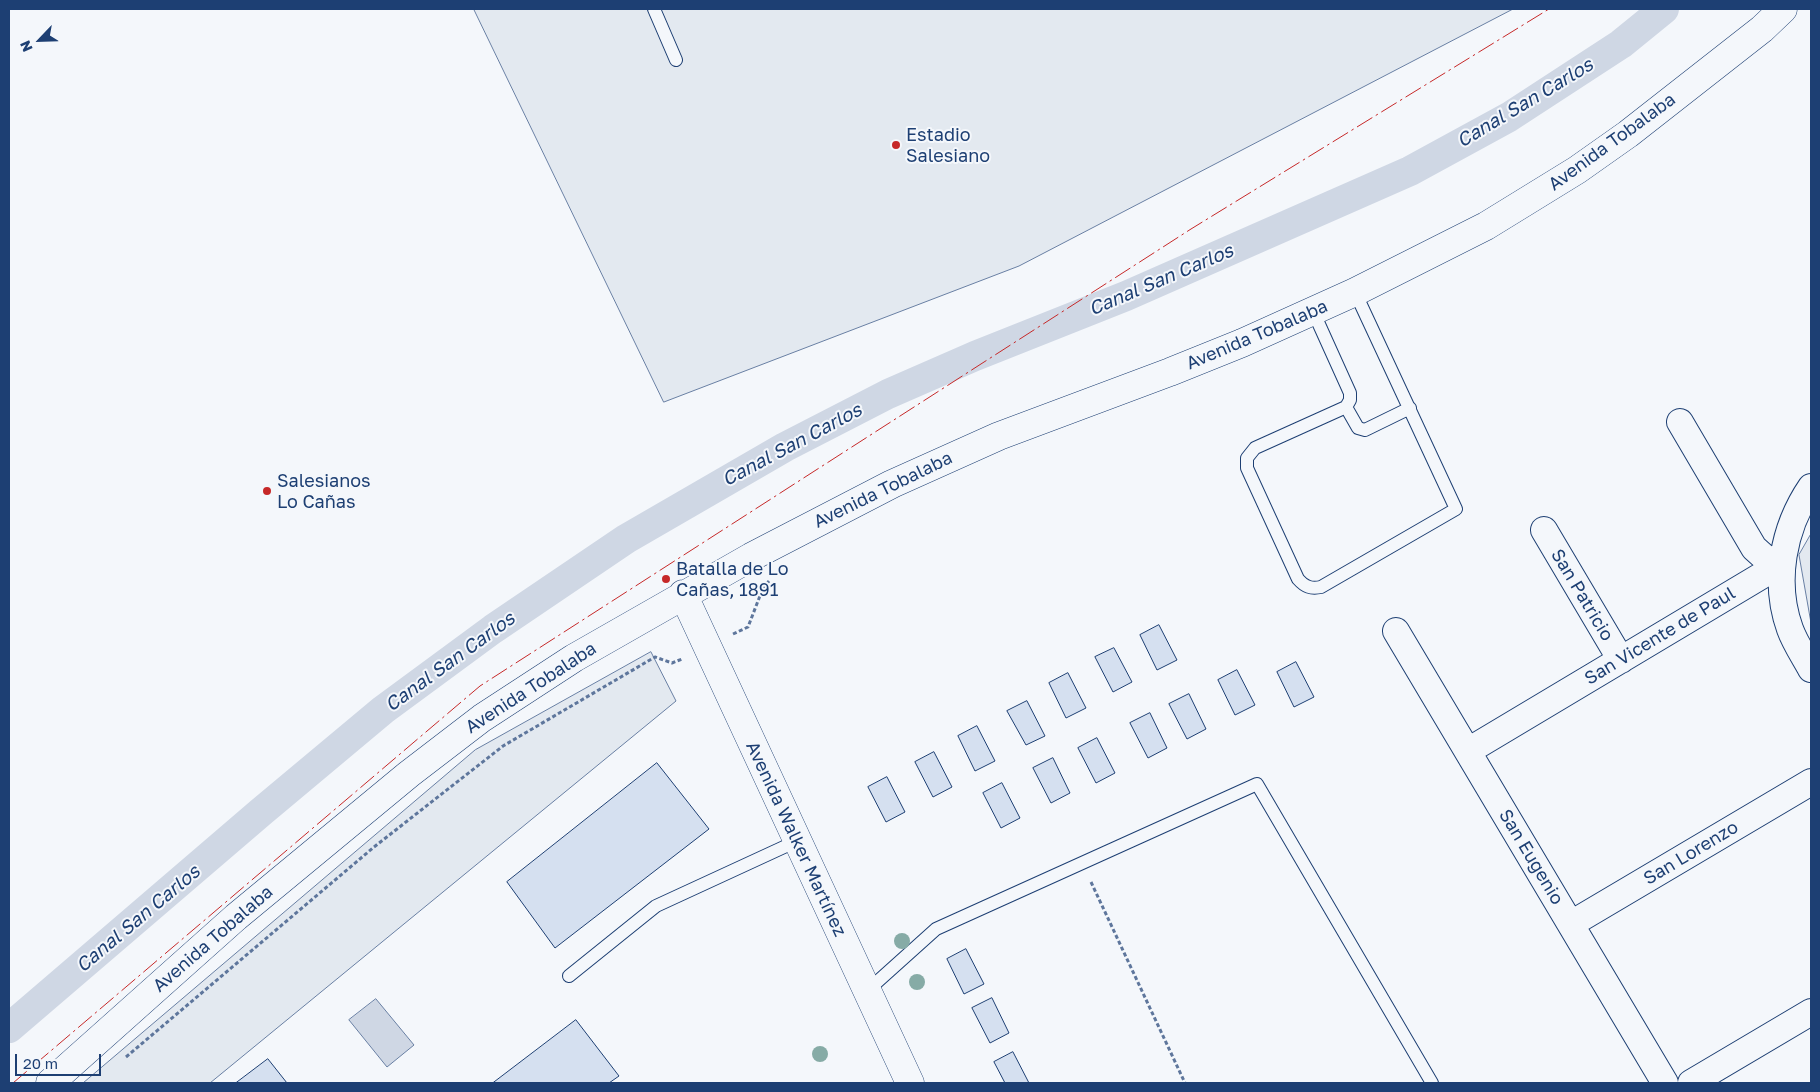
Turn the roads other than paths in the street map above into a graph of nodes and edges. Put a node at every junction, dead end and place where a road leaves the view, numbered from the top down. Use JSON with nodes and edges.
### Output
{"nodes":[{"id":1,"x":654,"y":9,"type":"edge"},
{"id":2,"x":1783,"y":9,"type":"edge"},
{"id":3,"x":676,"y":60,"type":"dead end"},
{"id":4,"x":1355,"y":292,"type":"junction"},
{"id":5,"x":1313,"y":311,"type":"junction"},
{"id":6,"x":1346,"y":407,"type":"junction"},
{"id":7,"x":1410,"y":408,"type":"junction"},
{"id":8,"x":1680,"y":422,"type":"dead end"},
{"id":9,"x":1811,"y":487,"type":"edge"},
{"id":10,"x":1544,"y":530,"type":"dead end"},
{"id":11,"x":1782,"y":564,"type":"junction"},
{"id":12,"x":683,"y":594,"type":"junction"},
{"id":13,"x":1396,"y":631,"type":"dead end"},
{"id":14,"x":1621,"y":660,"type":"junction"},
{"id":15,"x":1811,"y":670,"type":"edge"},
{"id":16,"x":1468,"y":751,"type":"junction"},
{"id":17,"x":1811,"y":782,"type":"edge"},
{"id":18,"x":797,"y":840,"type":"junction"},
{"id":19,"x":1571,"y":924,"type":"junction"},
{"id":20,"x":569,"y":976,"type":"dead end"},
{"id":21,"x":867,"y":991,"type":"junction"},
{"id":22,"x":1811,"y":1012,"type":"edge"},
{"id":23,"x":50,"y":1083,"type":"edge"},
{"id":24,"x":910,"y":1083,"type":"edge"},
{"id":25,"x":1432,"y":1083,"type":"edge"},
{"id":26,"x":1665,"y":1083,"type":"edge"},
{"id":27,"x":1691,"y":1083,"type":"edge"}],
"edges":[{"from":1,"to":3,"type":"lane"},
{"from":2,"to":4,"type":"main road","name":"Avenida Tobalaba"},
{"from":4,"to":5,"type":"main road","name":"Avenida Tobalaba"},
{"from":4,"to":7,"type":"lane"},
{"from":5,"to":6,"type":"lane"},
{"from":5,"to":12,"type":"main road","name":"Avenida Tobalaba"},
{"from":6,"to":7,"type":"lane"},
{"from":6,"to":7,"type":"lane"},
{"from":8,"to":11,"type":"street"},
{"from":9,"to":11,"type":"street"},
{"from":10,"to":14,"type":"street","name":"San Patricio"},
{"from":11,"to":14,"type":"street","name":"San Vicente de Paul"},
{"from":11,"to":15,"type":"street"},
{"from":12,"to":18,"type":"main road","name":"Avenida Walker Martínez"},
{"from":12,"to":23,"type":"main road","name":"Avenida Tobalaba"},
{"from":13,"to":16,"type":"street","name":"San Eugenio"},
{"from":14,"to":16,"type":"street","name":"San Vicente de Paul"},
{"from":16,"to":19,"type":"street","name":"San Eugenio"},
{"from":17,"to":19,"type":"street","name":"San Lorenzo"},
{"from":18,"to":20,"type":"lane"},
{"from":18,"to":21,"type":"main road","name":"Avenida Walker Martínez"},
{"from":19,"to":26,"type":"street","name":"San Eugenio"},
{"from":21,"to":24,"type":"main road","name":"Avenida Walker Martínez"},
{"from":21,"to":25,"type":"lane"},
{"from":22,"to":27,"type":"street"}]}
